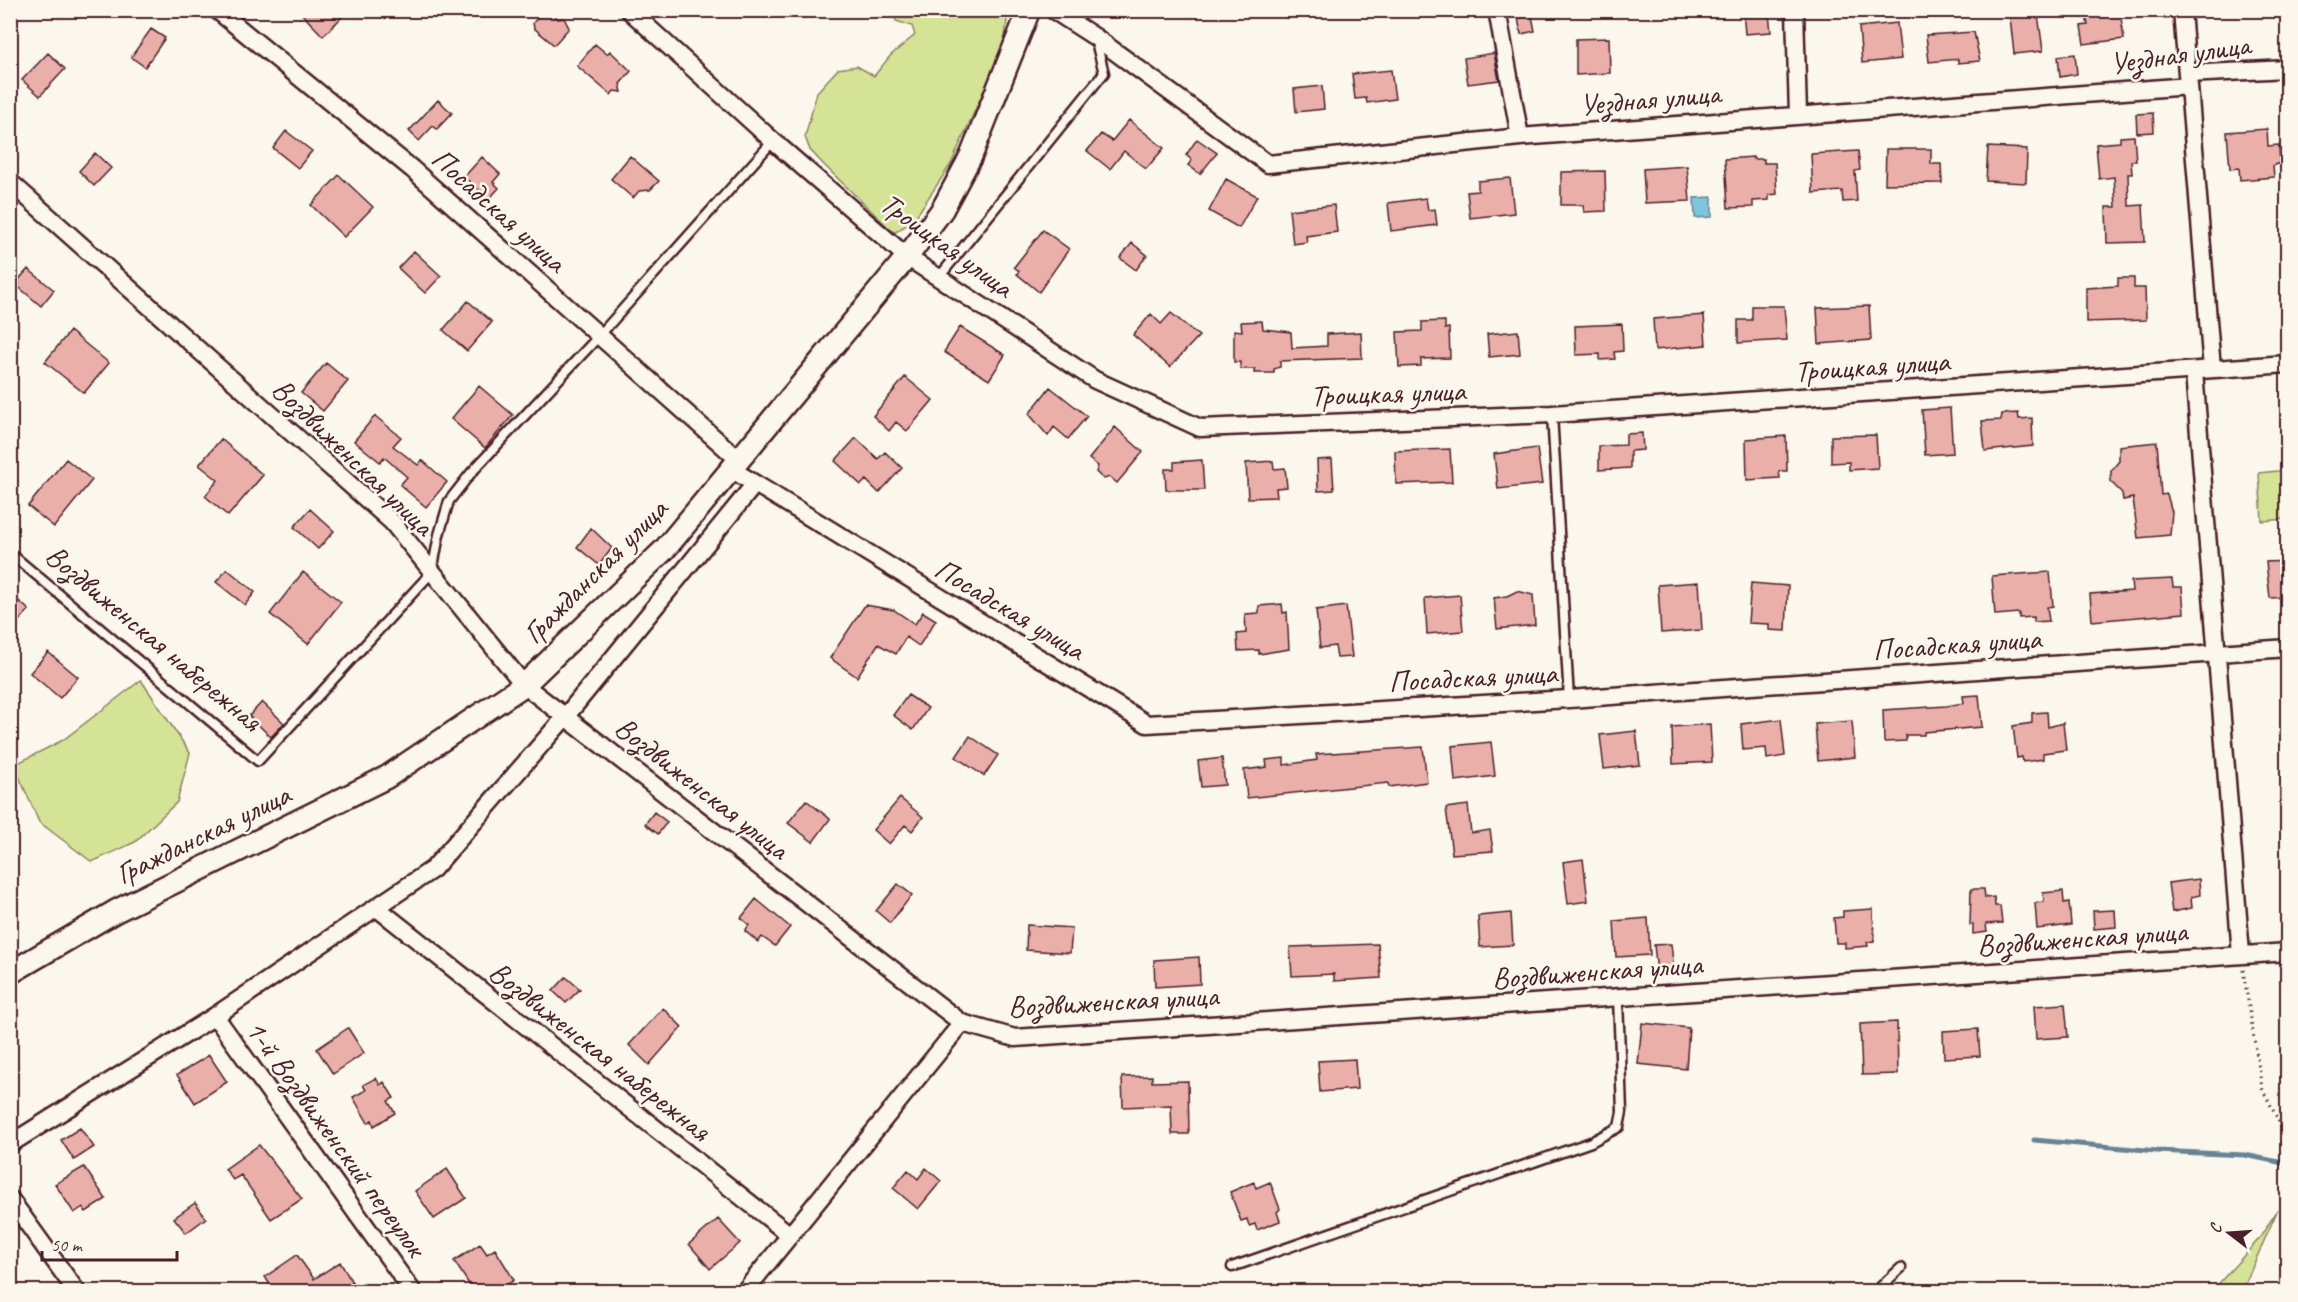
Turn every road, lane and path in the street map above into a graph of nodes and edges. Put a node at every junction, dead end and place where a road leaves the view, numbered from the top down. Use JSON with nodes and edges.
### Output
{"nodes":[{"id":1,"x":217,"y":10,"type":"edge"},
{"id":2,"x":629,"y":10,"type":"edge"},
{"id":3,"x":1029,"y":10,"type":"edge"},
{"id":4,"x":1053,"y":10,"type":"edge"},
{"id":5,"x":1497,"y":10,"type":"edge"},
{"id":6,"x":1795,"y":10,"type":"edge"},
{"id":7,"x":2182,"y":10,"type":"edge"},
{"id":8,"x":1095,"y":37,"type":"junction"},
{"id":9,"x":2288,"y":69,"type":"edge"},
{"id":10,"x":2188,"y":80,"type":"junction"},
{"id":11,"x":1798,"y":115,"type":"junction"},
{"id":12,"x":1520,"y":137,"type":"junction"},
{"id":13,"x":773,"y":141,"type":"junction"},
{"id":14,"x":10,"y":182,"type":"edge"},
{"id":15,"x":908,"y":257,"type":"junction"},
{"id":16,"x":940,"y":276,"type":"junction"},
{"id":17,"x":599,"y":336,"type":"junction"},
{"id":18,"x":2288,"y":364,"type":"edge"},
{"id":19,"x":2212,"y":369,"type":"junction"},
{"id":20,"x":2194,"y":372,"type":"junction"},
{"id":21,"x":1552,"y":414,"type":"junction"},
{"id":22,"x":735,"y":464,"type":"junction"},
{"id":23,"x":754,"y":485,"type":"junction"},
{"id":24,"x":10,"y":553,"type":"edge"},
{"id":25,"x":432,"y":572,"type":"junction"},
{"id":26,"x":2288,"y":648,"type":"edge"},
{"id":27,"x":2215,"y":653,"type":"junction"},
{"id":28,"x":524,"y":685,"type":"junction"},
{"id":29,"x":1569,"y":699,"type":"junction"},
{"id":30,"x":566,"y":716,"type":"junction"},
{"id":31,"x":377,"y":908,"type":"junction"},
{"id":32,"x":2288,"y":952,"type":"edge"},
{"id":33,"x":2241,"y":954,"type":"junction"},
{"id":34,"x":10,"y":973,"type":"edge"},
{"id":35,"x":1618,"y":997,"type":"junction"},
{"id":36,"x":215,"y":1016,"type":"junction"},
{"id":37,"x":962,"y":1023,"type":"junction"},
{"id":38,"x":2288,"y":1140,"type":"edge"},
{"id":39,"x":10,"y":1144,"type":"edge"},
{"id":40,"x":10,"y":1199,"type":"edge"},
{"id":41,"x":790,"y":1235,"type":"junction"},
{"id":42,"x":1232,"y":1267,"type":"dead end"},
{"id":43,"x":1900,"y":1268,"type":"dead end"},
{"id":44,"x":77,"y":1292,"type":"edge"},
{"id":45,"x":413,"y":1292,"type":"edge"},
{"id":46,"x":744,"y":1292,"type":"edge"},
{"id":47,"x":1875,"y":1292,"type":"edge"}],
"edges":[{"from":1,"to":17,"type":"street","name":"Посадская улица"},
{"from":2,"to":13,"type":"street","name":"Троицкая улица"},
{"from":3,"to":15,"type":"street","name":"Гражданская улица"},
{"from":4,"to":8,"type":"street","name":"Уездная улица"},
{"from":5,"to":12,"type":"street"},
{"from":6,"to":11,"type":"street"},
{"from":7,"to":10,"type":"street"},
{"from":8,"to":12,"type":"street","name":"Уездная улица"},
{"from":8,"to":16,"type":"lane"},
{"from":9,"to":10,"type":"street","name":"Уездная улица"},
{"from":10,"to":11,"type":"street","name":"Уездная улица"},
{"from":10,"to":19,"type":"street"},
{"from":11,"to":12,"type":"street","name":"Уездная улица"},
{"from":13,"to":15,"type":"street","name":"Троицкая улица"},
{"from":13,"to":17,"type":"lane"},
{"from":14,"to":25,"type":"street","name":"Воздвиженская улица"},
{"from":15,"to":16,"type":"street","name":"Троицкая улица"},
{"from":15,"to":22,"type":"street","name":"Гражданская улица"},
{"from":16,"to":21,"type":"street","name":"Троицкая улица"},
{"from":17,"to":22,"type":"street","name":"Посадская улица"},
{"from":17,"to":25,"type":"lane"},
{"from":18,"to":19,"type":"street","name":"Троицкая улица"},
{"from":19,"to":20,"type":"street","name":"Троицкая улица"},
{"from":20,"to":21,"type":"street","name":"Троицкая улица"},
{"from":20,"to":27,"type":"street"},
{"from":21,"to":29,"type":"lane"},
{"from":22,"to":23,"type":"street","name":"Посадская улица"},
{"from":22,"to":28,"type":"street","name":"Гражданская улица"},
{"from":23,"to":29,"type":"street","name":"Посадская улица"},
{"from":23,"to":30,"type":"street"},
{"from":24,"to":25,"type":"lane","name":"Воздвиженская набережная"},
{"from":25,"to":28,"type":"street","name":"Воздвиженская улица"},
{"from":26,"to":27,"type":"street","name":"Посадская улица"},
{"from":27,"to":29,"type":"street","name":"Посадская улица"},
{"from":27,"to":33,"type":"street"},
{"from":28,"to":30,"type":"street","name":"Воздвиженская улица"},
{"from":28,"to":34,"type":"street","name":"Гражданская улица"},
{"from":30,"to":31,"type":"street"},
{"from":30,"to":37,"type":"street","name":"Воздвиженская улица"},
{"from":31,"to":36,"type":"street"},
{"from":31,"to":41,"type":"street","name":"Воздвиженская набережная"},
{"from":32,"to":33,"type":"street","name":"Воздвиженская улица"},
{"from":33,"to":35,"type":"street","name":"Воздвиженская улица"},
{"from":33,"to":38,"type":"path"},
{"from":35,"to":37,"type":"street","name":"Воздвиженская улица"},
{"from":35,"to":42,"type":"lane"},
{"from":36,"to":39,"type":"street"},
{"from":36,"to":45,"type":"street","name":"1-й Воздвиженский переулок"},
{"from":37,"to":41,"type":"street"},
{"from":40,"to":44,"type":"street"},
{"from":41,"to":46,"type":"street"},
{"from":43,"to":47,"type":"lane"}]}
